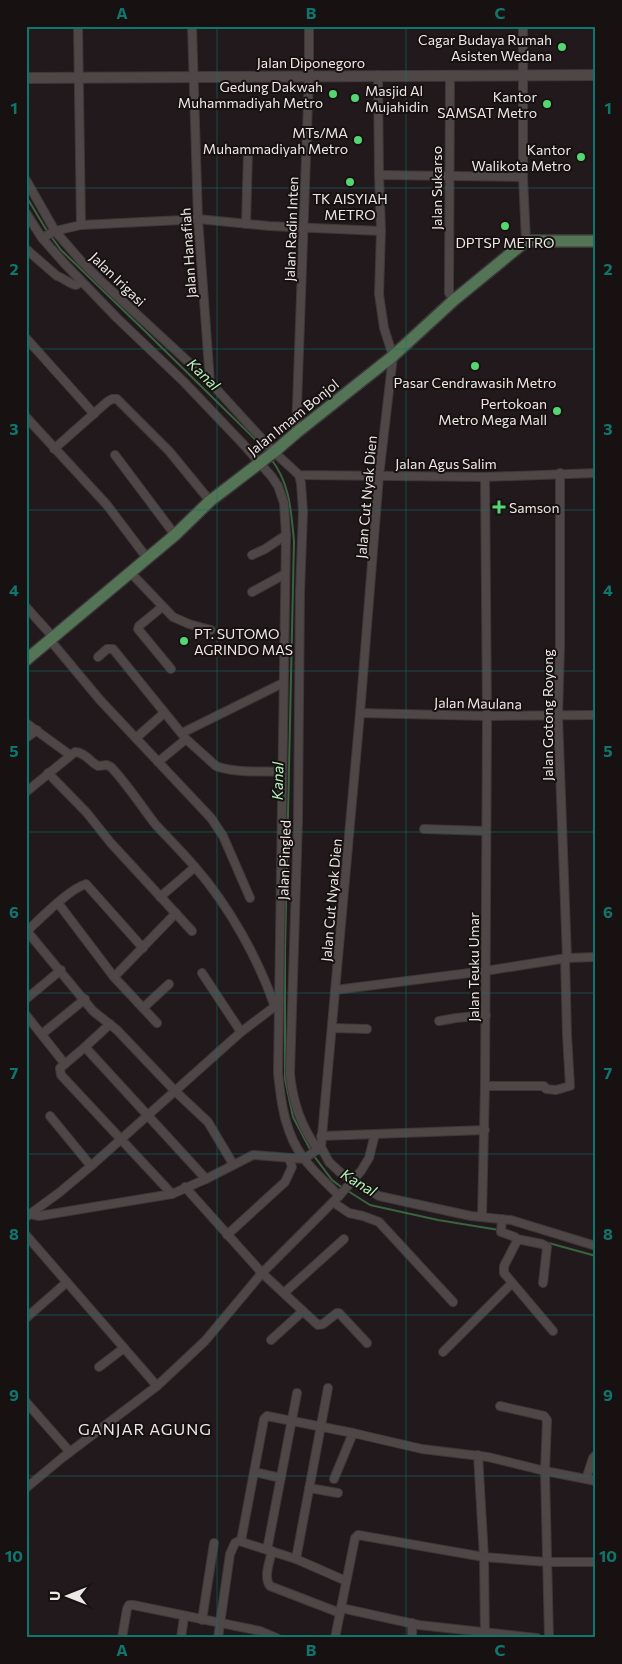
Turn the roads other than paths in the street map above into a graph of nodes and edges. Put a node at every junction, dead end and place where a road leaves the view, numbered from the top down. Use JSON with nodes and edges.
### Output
{"nodes":[{"id":1,"x":78,"y":26,"type":"edge"},
{"id":2,"x":192,"y":26,"type":"edge"},
{"id":3,"x":309,"y":26,"type":"edge"},
{"id":4,"x":523,"y":26,"type":"edge"},
{"id":5,"x":309,"y":75,"type":"junction"},
{"id":6,"x":378,"y":75,"type":"junction"},
{"id":7,"x":450,"y":75,"type":"junction"},
{"id":8,"x":523,"y":75,"type":"junction"},
{"id":9,"x":596,"y":75,"type":"edge"},
{"id":10,"x":78,"y":77,"type":"junction"},
{"id":11,"x":194,"y":77,"type":"junction"},
{"id":12,"x":26,"y":78,"type":"edge"},
{"id":13,"x":248,"y":153,"type":"dead end"},
{"id":14,"x":379,"y":175,"type":"junction"},
{"id":15,"x":449,"y":176,"type":"junction"},
{"id":16,"x":523,"y":177,"type":"junction"},
{"id":17,"x":26,"y":180,"type":"edge"},
{"id":18,"x":26,"y":212,"type":"edge"},
{"id":19,"x":198,"y":219,"type":"junction"},
{"id":20,"x":246,"y":224,"type":"junction"},
{"id":21,"x":81,"y":225,"type":"junction"},
{"id":22,"x":303,"y":228,"type":"junction"},
{"id":23,"x":54,"y":231,"type":"junction"},
{"id":24,"x":381,"y":231,"type":"junction"},
{"id":25,"x":43,"y":238,"type":"junction"},
{"id":26,"x":596,"y":241,"type":"edge"},
{"id":27,"x":526,"y":242,"type":"junction"},
{"id":28,"x":26,"y":249,"type":"edge"},
{"id":29,"x":81,"y":282,"type":"junction"},
{"id":30,"x":454,"y":300,"type":"junction"},
{"id":31,"x":26,"y":338,"type":"edge"},
{"id":32,"x":393,"y":356,"type":"junction"},
{"id":33,"x":210,"y":382,"type":"junction"},
{"id":34,"x":94,"y":414,"type":"junction"},
{"id":35,"x":26,"y":417,"type":"edge"},
{"id":36,"x":296,"y":432,"type":"junction"},
{"id":37,"x":54,"y":448,"type":"junction"},
{"id":38,"x":274,"y":452,"type":"junction"},
{"id":39,"x":115,"y":456,"type":"dead end"},
{"id":40,"x":261,"y":462,"type":"junction"},
{"id":41,"x":560,"y":473,"type":"junction"},
{"id":42,"x":596,"y":473,"type":"edge"},
{"id":43,"x":299,"y":475,"type":"junction"},
{"id":44,"x":379,"y":476,"type":"junction"},
{"id":45,"x":485,"y":477,"type":"junction"},
{"id":46,"x":210,"y":501,"type":"junction"},
{"id":47,"x":175,"y":535,"type":"junction"},
{"id":48,"x":286,"y":535,"type":"junction"},
{"id":49,"x":252,"y":556,"type":"dead end"},
{"id":50,"x":147,"y":558,"type":"junction"},
{"id":51,"x":130,"y":572,"type":"junction"},
{"id":52,"x":285,"y":574,"type":"junction"},
{"id":53,"x":252,"y":592,"type":"dead end"},
{"id":54,"x":26,"y":607,"type":"edge"},
{"id":55,"x":162,"y":607,"type":"junction"},
{"id":56,"x":210,"y":630,"type":"dead end"},
{"id":57,"x":52,"y":639,"type":"junction"},
{"id":58,"x":98,"y":657,"type":"dead end"},
{"id":59,"x":26,"y":660,"type":"edge"},
{"id":60,"x":171,"y":669,"type":"dead end"},
{"id":61,"x":283,"y":683,"type":"junction"},
{"id":62,"x":164,"y":713,"type":"junction"},
{"id":63,"x":360,"y":713,"type":"junction"},
{"id":64,"x":596,"y":715,"type":"edge"},
{"id":65,"x":487,"y":716,"type":"junction"},
{"id":66,"x":558,"y":716,"type":"junction"},
{"id":67,"x":26,"y":723,"type":"edge"},
{"id":68,"x":37,"y":730,"type":"junction"},
{"id":69,"x":184,"y":736,"type":"junction"},
{"id":70,"x":26,"y":738,"type":"edge"},
{"id":71,"x":136,"y":738,"type":"junction"},
{"id":72,"x":70,"y":755,"type":"junction"},
{"id":73,"x":158,"y":762,"type":"junction"},
{"id":74,"x":282,"y":772,"type":"junction"},
{"id":75,"x":48,"y":773,"type":"junction"},
{"id":76,"x":26,"y":792,"type":"edge"},
{"id":77,"x":424,"y":829,"type":"dead end"},
{"id":78,"x":486,"y":831,"type":"junction"},
{"id":79,"x":195,"y":867,"type":"junction"},
{"id":80,"x":160,"y":897,"type":"junction"},
{"id":81,"x":250,"y":898,"type":"dead end"},
{"id":82,"x":58,"y":903,"type":"junction"},
{"id":83,"x":176,"y":913,"type":"junction"},
{"id":84,"x":27,"y":931,"type":"edge"},
{"id":85,"x":192,"y":931,"type":"dead end"},
{"id":86,"x":142,"y":948,"type":"junction"},
{"id":87,"x":596,"y":957,"type":"edge"},
{"id":88,"x":566,"y":958,"type":"junction"},
{"id":89,"x":61,"y":970,"type":"junction"},
{"id":90,"x":485,"y":971,"type":"junction"},
{"id":91,"x":202,"y":973,"type":"dead end"},
{"id":92,"x":114,"y":976,"type":"junction"},
{"id":93,"x":169,"y":984,"type":"dead end"},
{"id":94,"x":335,"y":990,"type":"junction"},
{"id":95,"x":26,"y":999,"type":"edge"},
{"id":96,"x":84,"y":999,"type":"junction"},
{"id":97,"x":277,"y":1005,"type":"junction"},
{"id":98,"x":143,"y":1008,"type":"junction"},
{"id":99,"x":26,"y":1015,"type":"edge"},
{"id":100,"x":486,"y":1015,"type":"junction"},
{"id":101,"x":439,"y":1021,"type":"dead end"},
{"id":102,"x":157,"y":1023,"type":"dead end"},
{"id":103,"x":110,"y":1024,"type":"junction"},
{"id":104,"x":332,"y":1028,"type":"junction"},
{"id":105,"x":367,"y":1030,"type":"dead end"},
{"id":106,"x":241,"y":1032,"type":"junction"},
{"id":107,"x":42,"y":1034,"type":"junction"},
{"id":108,"x":85,"y":1047,"type":"junction"},
{"id":109,"x":65,"y":1064,"type":"junction"},
{"id":110,"x":485,"y":1086,"type":"junction"},
{"id":111,"x":175,"y":1091,"type":"junction"},
{"id":112,"x":148,"y":1115,"type":"junction"},
{"id":113,"x":50,"y":1116,"type":"dead end"},
{"id":114,"x":485,"y":1130,"type":"junction"},
{"id":115,"x":374,"y":1134,"type":"junction"},
{"id":116,"x":321,"y":1136,"type":"junction"},
{"id":117,"x":120,"y":1138,"type":"junction"},
{"id":118,"x":318,"y":1150,"type":"junction"},
{"id":119,"x":289,"y":1158,"type":"junction"},
{"id":120,"x":305,"y":1158,"type":"junction"},
{"id":121,"x":233,"y":1164,"type":"junction"},
{"id":122,"x":90,"y":1166,"type":"junction"},
{"id":123,"x":206,"y":1179,"type":"junction"},
{"id":124,"x":351,"y":1183,"type":"junction"},
{"id":125,"x":185,"y":1188,"type":"junction"},
{"id":126,"x":172,"y":1194,"type":"junction"},
{"id":127,"x":341,"y":1194,"type":"junction"},
{"id":128,"x":333,"y":1202,"type":"junction"},
{"id":129,"x":28,"y":1216,"type":"edge"},
{"id":130,"x":482,"y":1217,"type":"junction"},
{"id":131,"x":502,"y":1220,"type":"junction"},
{"id":132,"x":26,"y":1235,"type":"edge"},
{"id":133,"x":227,"y":1235,"type":"junction"},
{"id":134,"x":344,"y":1238,"type":"dead end"},
{"id":135,"x":517,"y":1239,"type":"junction"},
{"id":136,"x":34,"y":1244,"type":"junction"},
{"id":137,"x":596,"y":1246,"type":"edge"},
{"id":138,"x":26,"y":1250,"type":"edge"},
{"id":139,"x":262,"y":1274,"type":"junction"},
{"id":140,"x":67,"y":1282,"type":"junction"},
{"id":141,"x":512,"y":1283,"type":"junction"},
{"id":142,"x":543,"y":1283,"type":"dead end"},
{"id":143,"x":284,"y":1293,"type":"junction"},
{"id":144,"x":453,"y":1302,"type":"dead end"},
{"id":145,"x":303,"y":1310,"type":"junction"},
{"id":146,"x":26,"y":1318,"type":"edge"},
{"id":147,"x":553,"y":1331,"type":"dead end"},
{"id":148,"x":271,"y":1340,"type":"dead end"},
{"id":149,"x":367,"y":1343,"type":"dead end"},
{"id":150,"x":124,"y":1348,"type":"junction"},
{"id":151,"x":443,"y":1352,"type":"dead end"},
{"id":152,"x":99,"y":1367,"type":"dead end"},
{"id":153,"x":157,"y":1386,"type":"junction"},
{"id":154,"x":328,"y":1388,"type":"dead end"},
{"id":155,"x":297,"y":1393,"type":"dead end"},
{"id":156,"x":26,"y":1402,"type":"edge"},
{"id":157,"x":500,"y":1406,"type":"dead end"},
{"id":158,"x":293,"y":1421,"type":"junction"},
{"id":159,"x":321,"y":1427,"type":"junction"},
{"id":160,"x":353,"y":1432,"type":"junction"},
{"id":161,"x":70,"y":1452,"type":"junction"},
{"id":162,"x":478,"y":1455,"type":"junction"},
{"id":163,"x":596,"y":1455,"type":"edge"},
{"id":164,"x":545,"y":1471,"type":"junction"},
{"id":165,"x":254,"y":1472,"type":"junction"},
{"id":166,"x":281,"y":1478,"type":"junction"},
{"id":167,"x":334,"y":1479,"type":"dead end"},
{"id":168,"x":586,"y":1479,"type":"junction"},
{"id":169,"x":596,"y":1481,"type":"edge"},
{"id":170,"x":26,"y":1488,"type":"edge"},
{"id":171,"x":309,"y":1488,"type":"junction"},
{"id":172,"x":338,"y":1494,"type":"dead end"},
{"id":173,"x":241,"y":1541,"type":"junction"},
{"id":174,"x":214,"y":1543,"type":"dead end"},
{"id":175,"x":270,"y":1551,"type":"junction"},
{"id":176,"x":484,"y":1557,"type":"junction"},
{"id":177,"x":296,"y":1559,"type":"junction"},
{"id":178,"x":547,"y":1562,"type":"junction"},
{"id":179,"x":596,"y":1562,"type":"edge"},
{"id":180,"x":346,"y":1581,"type":"junction"},
{"id":181,"x":341,"y":1611,"type":"junction"},
{"id":182,"x":184,"y":1616,"type":"junction"},
{"id":183,"x":202,"y":1620,"type":"junction"},
{"id":184,"x":220,"y":1623,"type":"junction"},
{"id":185,"x":412,"y":1623,"type":"junction"},
{"id":186,"x":259,"y":1634,"type":"edge"},
{"id":187,"x":486,"y":1635,"type":"edge"},
{"id":188,"x":122,"y":1638,"type":"edge"},
{"id":189,"x":182,"y":1638,"type":"edge"},
{"id":190,"x":218,"y":1638,"type":"edge"},
{"id":191,"x":277,"y":1638,"type":"edge"},
{"id":192,"x":336,"y":1638,"type":"edge"},
{"id":193,"x":412,"y":1638,"type":"edge"},
{"id":194,"x":537,"y":1638,"type":"edge"},
{"id":195,"x":548,"y":1638,"type":"edge"}],
"edges":[{"from":1,"to":10,"type":"street"},
{"from":2,"to":11,"type":"street","name":"Jalan Hanafiah"},
{"from":3,"to":5,"type":"street","name":"Jalan Radin Inten"},
{"from":4,"to":8,"type":"street"},
{"from":5,"to":6,"type":"street","name":"Jalan Diponegoro"},
{"from":5,"to":11,"type":"street","name":"Jalan Diponegoro"},
{"from":5,"to":22,"type":"street","name":"Jalan Radin Inten"},
{"from":6,"to":7,"type":"street","name":"Jalan Diponegoro"},
{"from":6,"to":14,"type":"street"},
{"from":7,"to":8,"type":"street","name":"Jalan Diponegoro"},
{"from":7,"to":15,"type":"street","name":"Jalan Sukarso"},
{"from":8,"to":9,"type":"street","name":"Jalan Diponegoro"},
{"from":8,"to":16,"type":"street"},
{"from":10,"to":11,"type":"street","name":"Jalan Diponegoro"},
{"from":10,"to":12,"type":"street","name":"Jalan Diponegoro"},
{"from":10,"to":21,"type":"street"},
{"from":11,"to":19,"type":"street","name":"Jalan Hanafiah"},
{"from":13,"to":20,"type":"street"},
{"from":14,"to":15,"type":"street"},
{"from":14,"to":24,"type":"street"},
{"from":15,"to":16,"type":"street"},
{"from":15,"to":30,"type":"street","name":"Jalan Sukarso"},
{"from":16,"to":27,"type":"street"},
{"from":17,"to":23,"type":"street","name":"Jalan Irigasi"},
{"from":18,"to":25,"type":"street"},
{"from":19,"to":20,"type":"street"},
{"from":19,"to":21,"type":"street"},
{"from":19,"to":33,"type":"street","name":"Jalan Hanafiah"},
{"from":20,"to":22,"type":"street"},
{"from":21,"to":23,"type":"street"},
{"from":22,"to":24,"type":"street"},
{"from":22,"to":36,"type":"street","name":"Jalan Radin Inten"},
{"from":23,"to":25,"type":"street"},
{"from":23,"to":33,"type":"street","name":"Jalan Irigasi"},
{"from":24,"to":32,"type":"street"},
{"from":25,"to":29,"type":"street"},
{"from":26,"to":27,"type":"main road"},
{"from":27,"to":30,"type":"main road","name":"Jalan Imam Bonjol"},
{"from":28,"to":29,"type":"street"},
{"from":29,"to":40,"type":"street"},
{"from":30,"to":32,"type":"main road","name":"Jalan Imam Bonjol"},
{"from":31,"to":34,"type":"street"},
{"from":32,"to":36,"type":"main road","name":"Jalan Imam Bonjol"},
{"from":32,"to":44,"type":"street","name":"Jalan Cut Nyak Dien"},
{"from":33,"to":38,"type":"street"},
{"from":34,"to":37,"type":"street"},
{"from":34,"to":46,"type":"street"},
{"from":35,"to":37,"type":"street"},
{"from":36,"to":38,"type":"main road","name":"Jalan Imam Bonjol"},
{"from":37,"to":50,"type":"street"},
{"from":38,"to":40,"type":"main road","name":"Jalan Imam Bonjol"},
{"from":38,"to":43,"type":"street"},
{"from":39,"to":47,"type":"street"},
{"from":40,"to":46,"type":"main road","name":"Jalan Imam Bonjol"},
{"from":40,"to":48,"type":"street"},
{"from":41,"to":42,"type":"street","name":"Jalan Agus Salim"},
{"from":41,"to":45,"type":"street","name":"Jalan Agus Salim"},
{"from":41,"to":66,"type":"street","name":"Jalan Gotong Royong"},
{"from":43,"to":44,"type":"street","name":"Jalan Agus Salim"},
{"from":43,"to":118,"type":"street","name":"Jalan Pingled"},
{"from":44,"to":45,"type":"street","name":"Jalan Agus Salim"},
{"from":44,"to":63,"type":"street","name":"Jalan Cut Nyak Dien"},
{"from":45,"to":65,"type":"street","name":"Jalan Teuku Umar"},
{"from":46,"to":47,"type":"main road","name":"Jalan Imam Bonjol"},
{"from":47,"to":50,"type":"main road","name":"Jalan Imam Bonjol"},
{"from":48,"to":49,"type":"street"},
{"from":48,"to":52,"type":"street"},
{"from":50,"to":51,"type":"main road","name":"Jalan Imam Bonjol"},
{"from":51,"to":55,"type":"street"},
{"from":51,"to":57,"type":"main road","name":"Jalan Imam Bonjol"},
{"from":52,"to":53,"type":"street"},
{"from":52,"to":61,"type":"street"},
{"from":54,"to":57,"type":"street"},
{"from":55,"to":56,"type":"street"},
{"from":55,"to":60,"type":"street"},
{"from":57,"to":59,"type":"main road","name":"Jalan Imam Bonjol"},
{"from":57,"to":71,"type":"street"},
{"from":58,"to":62,"type":"street"},
{"from":61,"to":69,"type":"street"},
{"from":61,"to":74,"type":"street"},
{"from":62,"to":69,"type":"street"},
{"from":62,"to":71,"type":"street"},
{"from":63,"to":65,"type":"street","name":"Jalan Maulana"},
{"from":63,"to":94,"type":"street","name":"Jalan Cut Nyak Dien"},
{"from":64,"to":66,"type":"street","name":"Jalan Maulana"},
{"from":65,"to":66,"type":"street","name":"Jalan Maulana"},
{"from":65,"to":78,"type":"street","name":"Jalan Teuku Umar"},
{"from":66,"to":88,"type":"street","name":"Jalan Gotong Royong"},
{"from":67,"to":68,"type":"street"},
{"from":68,"to":70,"type":"street"},
{"from":68,"to":72,"type":"street"},
{"from":69,"to":73,"type":"street"},
{"from":69,"to":74,"type":"street"},
{"from":71,"to":73,"type":"street"},
{"from":72,"to":75,"type":"street"},
{"from":72,"to":79,"type":"street"},
{"from":73,"to":81,"type":"street"},
{"from":74,"to":97,"type":"street"},
{"from":75,"to":76,"type":"street"},
{"from":75,"to":80,"type":"street"},
{"from":77,"to":78,"type":"street"},
{"from":78,"to":90,"type":"street","name":"Jalan Teuku Umar"},
{"from":79,"to":80,"type":"street"},
{"from":79,"to":97,"type":"street"},
{"from":80,"to":83,"type":"street"},
{"from":82,"to":84,"type":"street"},
{"from":82,"to":86,"type":"street"},
{"from":82,"to":92,"type":"street"},
{"from":83,"to":85,"type":"street"},
{"from":83,"to":86,"type":"street"},
{"from":84,"to":89,"type":"street"},
{"from":86,"to":92,"type":"street"},
{"from":87,"to":88,"type":"street"},
{"from":88,"to":90,"type":"street"},
{"from":88,"to":110,"type":"street","name":"Jalan Gotong Royong"},
{"from":89,"to":95,"type":"street"},
{"from":89,"to":96,"type":"street"},
{"from":90,"to":94,"type":"street"},
{"from":90,"to":100,"type":"street","name":"Jalan Teuku Umar"},
{"from":91,"to":106,"type":"street"},
{"from":92,"to":98,"type":"street"},
{"from":93,"to":98,"type":"street"},
{"from":94,"to":104,"type":"street","name":"Jalan Cut Nyak Dien"},
{"from":96,"to":103,"type":"street"},
{"from":96,"to":107,"type":"street"},
{"from":97,"to":106,"type":"street"},
{"from":97,"to":120,"type":"street"},
{"from":98,"to":102,"type":"street"},
{"from":99,"to":107,"type":"street"},
{"from":100,"to":101,"type":"street"},
{"from":100,"to":110,"type":"street","name":"Jalan Teuku Umar"},
{"from":103,"to":108,"type":"street"},
{"from":103,"to":111,"type":"street"},
{"from":104,"to":105,"type":"street"},
{"from":104,"to":116,"type":"street","name":"Jalan Cut Nyak Dien"},
{"from":106,"to":111,"type":"street"},
{"from":107,"to":109,"type":"street"},
{"from":108,"to":109,"type":"street"},
{"from":108,"to":112,"type":"street"},
{"from":109,"to":117,"type":"street"},
{"from":110,"to":114,"type":"street","name":"Jalan Teuku Umar"},
{"from":111,"to":112,"type":"street"},
{"from":111,"to":121,"type":"street"},
{"from":112,"to":117,"type":"street"},
{"from":112,"to":123,"type":"street"},
{"from":113,"to":122,"type":"street"},
{"from":114,"to":115,"type":"street"},
{"from":114,"to":130,"type":"street","name":"Jalan Teuku Umar"},
{"from":115,"to":116,"type":"street"},
{"from":115,"to":124,"type":"street"},
{"from":116,"to":118,"type":"street","name":"Jalan Cut Nyak Dien"},
{"from":117,"to":122,"type":"street"},
{"from":117,"to":126,"type":"street"},
{"from":118,"to":120,"type":"street"},
{"from":118,"to":124,"type":"street"},
{"from":119,"to":120,"type":"street"},
{"from":119,"to":121,"type":"street"},
{"from":119,"to":133,"type":"street"},
{"from":120,"to":127,"type":"street"},
{"from":121,"to":123,"type":"street"},
{"from":122,"to":129,"type":"street"},
{"from":123,"to":125,"type":"street"},
{"from":124,"to":127,"type":"street"},
{"from":124,"to":130,"type":"street"},
{"from":125,"to":126,"type":"street"},
{"from":125,"to":133,"type":"street"},
{"from":126,"to":129,"type":"street"},
{"from":127,"to":128,"type":"street"},
{"from":128,"to":139,"type":"street"},
{"from":128,"to":144,"type":"street"},
{"from":130,"to":131,"type":"street"},
{"from":131,"to":135,"type":"street"},
{"from":131,"to":137,"type":"street"},
{"from":132,"to":136,"type":"street"},
{"from":133,"to":139,"type":"street"},
{"from":134,"to":143,"type":"street"},
{"from":135,"to":141,"type":"street"},
{"from":135,"to":142,"type":"street"},
{"from":136,"to":138,"type":"street"},
{"from":136,"to":140,"type":"street"},
{"from":139,"to":143,"type":"street"},
{"from":139,"to":153,"type":"street"},
{"from":140,"to":146,"type":"street"},
{"from":140,"to":150,"type":"street"},
{"from":141,"to":147,"type":"street"},
{"from":141,"to":151,"type":"street"},
{"from":143,"to":145,"type":"street"},
{"from":145,"to":148,"type":"street"},
{"from":145,"to":149,"type":"street"},
{"from":150,"to":152,"type":"street"},
{"from":150,"to":153,"type":"street"},
{"from":153,"to":161,"type":"street"},
{"from":154,"to":159,"type":"street"},
{"from":155,"to":158,"type":"street"},
{"from":156,"to":161,"type":"street"},
{"from":157,"to":164,"type":"street"},
{"from":158,"to":159,"type":"street"},
{"from":158,"to":165,"type":"street"},
{"from":158,"to":166,"type":"street"},
{"from":159,"to":160,"type":"street"},
{"from":159,"to":171,"type":"street"},
{"from":160,"to":162,"type":"street"},
{"from":160,"to":167,"type":"street"},
{"from":161,"to":170,"type":"street"},
{"from":162,"to":164,"type":"street"},
{"from":162,"to":176,"type":"street"},
{"from":163,"to":168,"type":"street"},
{"from":164,"to":168,"type":"street"},
{"from":164,"to":178,"type":"street"},
{"from":165,"to":166,"type":"street"},
{"from":165,"to":173,"type":"street"},
{"from":166,"to":175,"type":"street"},
{"from":168,"to":169,"type":"street"},
{"from":171,"to":172,"type":"street"},
{"from":171,"to":177,"type":"street"},
{"from":173,"to":175,"type":"street"},
{"from":173,"to":184,"type":"street"},
{"from":174,"to":183,"type":"street"},
{"from":175,"to":177,"type":"street"},
{"from":175,"to":181,"type":"street"},
{"from":176,"to":178,"type":"street"},
{"from":176,"to":180,"type":"street"},
{"from":176,"to":187,"type":"street"},
{"from":177,"to":180,"type":"street"},
{"from":178,"to":179,"type":"street"},
{"from":178,"to":195,"type":"street"},
{"from":180,"to":181,"type":"street"},
{"from":181,"to":185,"type":"street"},
{"from":181,"to":192,"type":"street"},
{"from":182,"to":183,"type":"street"},
{"from":182,"to":188,"type":"street"},
{"from":182,"to":189,"type":"street"},
{"from":183,"to":184,"type":"street"},
{"from":184,"to":186,"type":"street"},
{"from":184,"to":190,"type":"street"},
{"from":185,"to":187,"type":"street"},
{"from":185,"to":193,"type":"street"},
{"from":186,"to":191,"type":"street"},
{"from":187,"to":194,"type":"street"}]}
